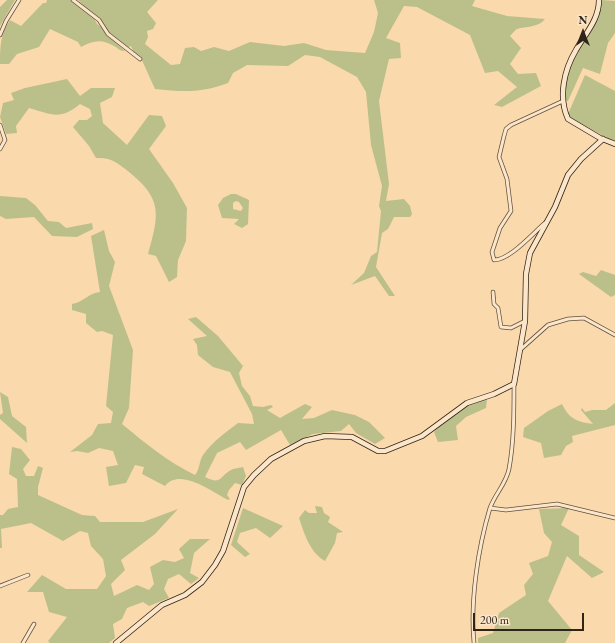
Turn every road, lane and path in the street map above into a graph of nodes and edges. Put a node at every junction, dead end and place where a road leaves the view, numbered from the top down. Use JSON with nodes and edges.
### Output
{"nodes":[{"id":1,"x":19,"y":0,"type":"edge"},
{"id":2,"x":73,"y":0,"type":"edge"},
{"id":3,"x":599,"y":0,"type":"edge"},
{"id":4,"x":0,"y":35,"type":"edge"},
{"id":5,"x":140,"y":59,"type":"dead end"},
{"id":6,"x":563,"y":101,"type":"junction"},
{"id":7,"x":0,"y":125,"type":"edge"},
{"id":8,"x":603,"y":139,"type":"junction"},
{"id":9,"x":615,"y":144,"type":"edge"},
{"id":10,"x":0,"y":149,"type":"edge"},
{"id":11,"x":546,"y":223,"type":"junction"},
{"id":12,"x":493,"y":292,"type":"dead end"},
{"id":13,"x":525,"y":321,"type":"junction"},
{"id":14,"x":615,"y":335,"type":"edge"},
{"id":15,"x":520,"y":350,"type":"junction"},
{"id":16,"x":514,"y":384,"type":"junction"},
{"id":17,"x":490,"y":508,"type":"junction"},
{"id":18,"x":615,"y":518,"type":"edge"},
{"id":19,"x":28,"y":575,"type":"dead end"},
{"id":20,"x":0,"y":586,"type":"edge"},
{"id":21,"x":34,"y":624,"type":"dead end"},
{"id":22,"x":23,"y":643,"type":"edge"},
{"id":23,"x":116,"y":643,"type":"edge"},
{"id":24,"x":474,"y":643,"type":"edge"}],
"edges":[{"from":1,"to":4,"type":"street"},
{"from":2,"to":5,"type":"street"},
{"from":3,"to":6,"type":"street"},
{"from":6,"to":8,"type":"street"},
{"from":6,"to":11,"type":"street"},
{"from":7,"to":10,"type":"street"},
{"from":8,"to":9,"type":"street"},
{"from":8,"to":11,"type":"street"},
{"from":11,"to":13,"type":"street"},
{"from":12,"to":13,"type":"street"},
{"from":13,"to":15,"type":"street"},
{"from":14,"to":15,"type":"street"},
{"from":15,"to":16,"type":"street"},
{"from":16,"to":17,"type":"street"},
{"from":16,"to":23,"type":"street"},
{"from":17,"to":18,"type":"street"},
{"from":17,"to":24,"type":"street"},
{"from":19,"to":20,"type":"street"},
{"from":21,"to":22,"type":"street"}]}
